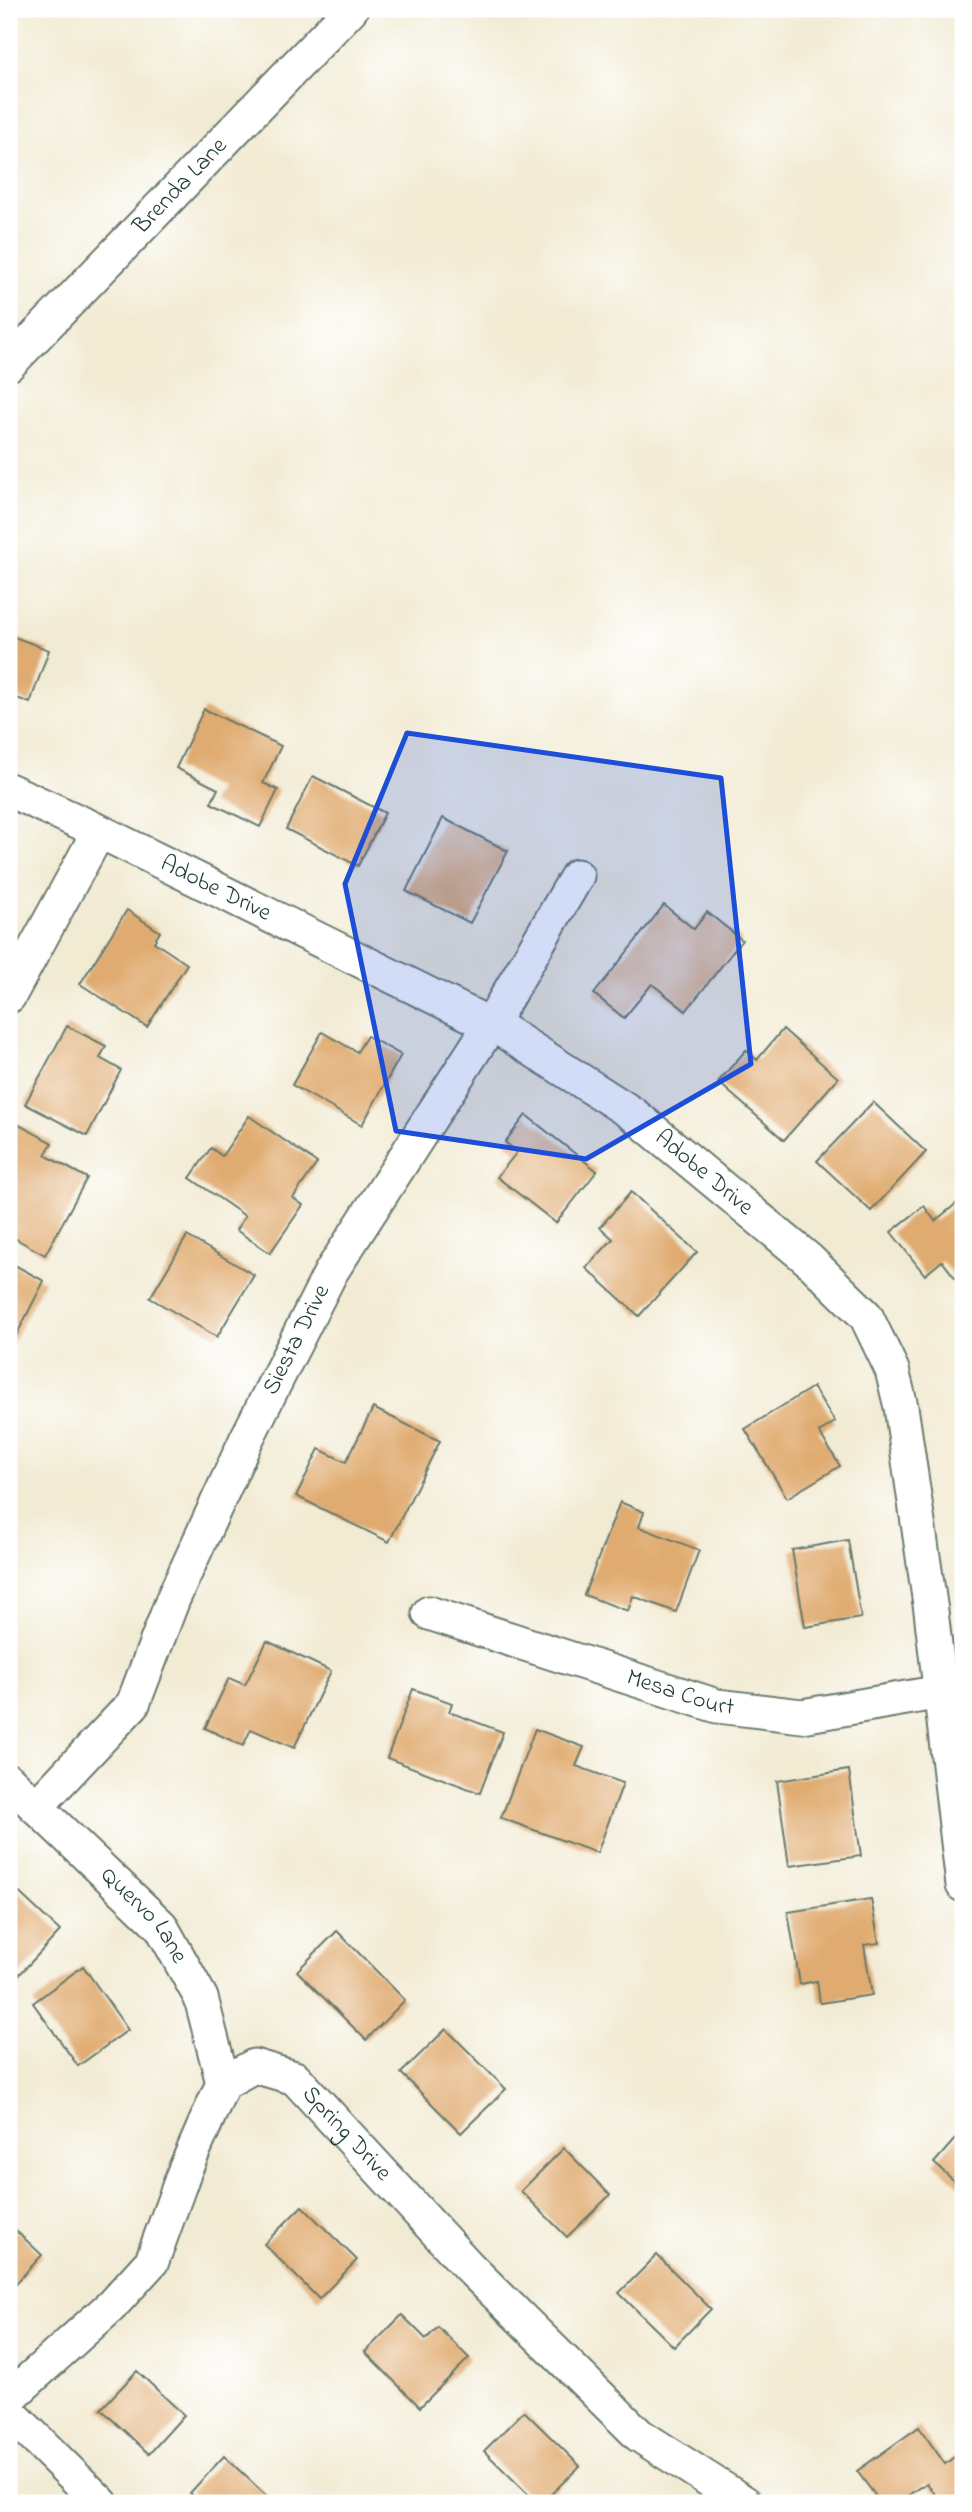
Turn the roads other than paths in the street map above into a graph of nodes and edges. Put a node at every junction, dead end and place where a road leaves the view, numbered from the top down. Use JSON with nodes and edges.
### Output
{"nodes":[{"id":1,"x":351,"y":9,"type":"edge"},
{"id":2,"x":9,"y":364,"type":"edge"},
{"id":3,"x":9,"y":790,"type":"edge"},
{"id":4,"x":99,"y":831,"type":"junction"},
{"id":5,"x":577,"y":876,"type":"dead end"},
{"id":6,"x":9,"y":996,"type":"edge"},
{"id":7,"x":491,"y":1024,"type":"junction"},
{"id":8,"x":429,"y":1613,"type":"dead end"},
{"id":9,"x":941,"y":1692,"type":"junction"},
{"id":10,"x":9,"y":1781,"type":"edge"},
{"id":11,"x":36,"y":1807,"type":"junction"},
{"id":12,"x":963,"y":1885,"type":"edge"},
{"id":13,"x":223,"y":2083,"type":"junction"},
{"id":14,"x":9,"y":2398,"type":"edge"},
{"id":15,"x":9,"y":2412,"type":"edge"},
{"id":16,"x":101,"y":2503,"type":"edge"},
{"id":17,"x":745,"y":2503,"type":"edge"}],
"edges":[{"from":1,"to":2,"type":"street","name":"Brenda Lane"},
{"from":3,"to":4,"type":"street","name":"Adobe Drive"},
{"from":4,"to":6,"type":"street"},
{"from":4,"to":7,"type":"street","name":"Adobe Drive"},
{"from":5,"to":7,"type":"street","name":"Siesta Drive"},
{"from":7,"to":9,"type":"street","name":"Adobe Drive"},
{"from":7,"to":11,"type":"street","name":"Siesta Drive"},
{"from":8,"to":9,"type":"street","name":"Mesa Court"},
{"from":9,"to":12,"type":"street","name":"Adobe Drive"},
{"from":10,"to":11,"type":"street","name":"Quervo Lane"},
{"from":11,"to":13,"type":"street","name":"Quervo Lane"},
{"from":13,"to":14,"type":"street"},
{"from":13,"to":17,"type":"street","name":"Spring Drive"},
{"from":15,"to":16,"type":"street"}]}
